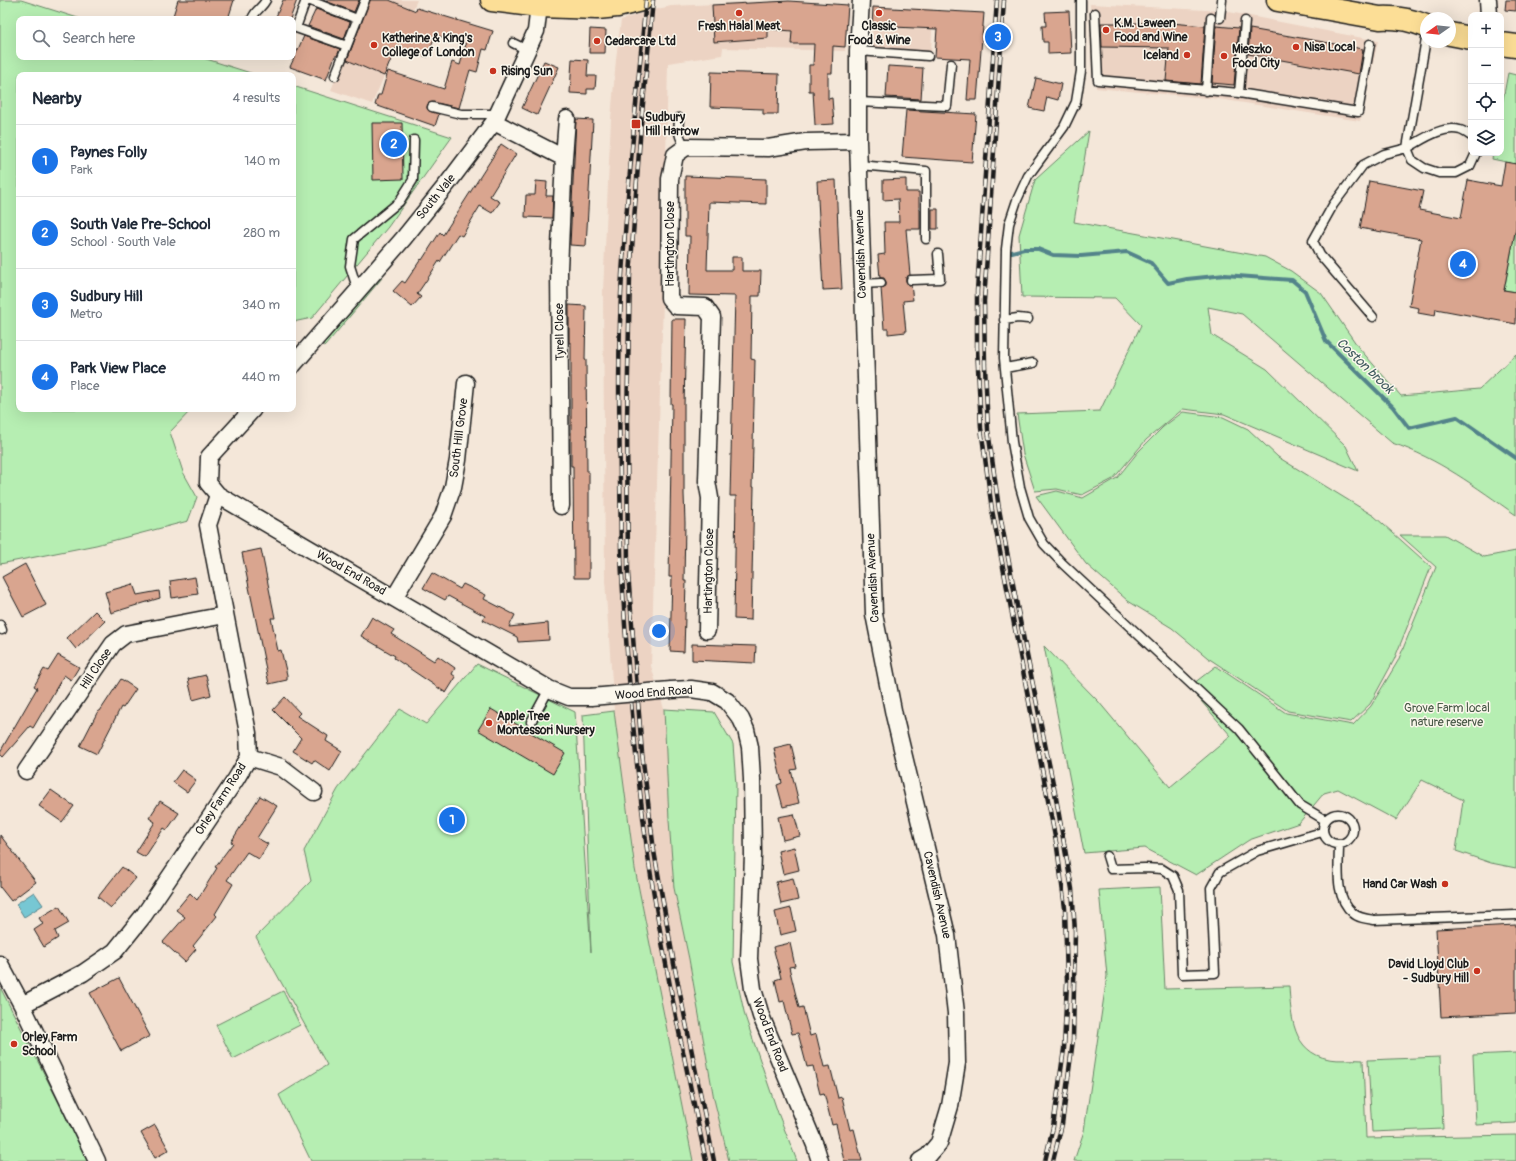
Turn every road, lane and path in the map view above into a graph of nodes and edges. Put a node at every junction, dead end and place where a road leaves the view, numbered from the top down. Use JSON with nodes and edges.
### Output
{"nodes":[{"id":1,"x":266,"y":0,"type":"edge"},
{"id":2,"x":307,"y":0,"type":"edge"},
{"id":3,"x":364,"y":0,"type":"edge"},
{"id":4,"x":492,"y":0,"type":"edge"},
{"id":5,"x":861,"y":0,"type":"edge"},
{"id":6,"x":1081,"y":0,"type":"edge"},
{"id":7,"x":1222,"y":0,"type":"edge"},
{"id":8,"x":1278,"y":0,"type":"edge"},
{"id":9,"x":1488,"y":0,"type":"edge"},
{"id":10,"x":634,"y":2,"type":"edge"},
{"id":11,"x":578,"y":3,"type":"edge"},
{"id":12,"x":525,"y":4,"type":"edge"},
{"id":13,"x":1489,"y":12,"type":"edge"},
{"id":14,"x":1095,"y":13,"type":"dead end"},
{"id":15,"x":253,"y":16,"type":"edge"},
{"id":16,"x":357,"y":19,"type":"junction"},
{"id":17,"x":1245,"y":21,"type":"dead end"},
{"id":18,"x":1420,"y":24,"type":"edge"},
{"id":19,"x":1456,"y":35,"type":"edge"},
{"id":20,"x":1468,"y":37,"type":"edge"},
{"id":21,"x":512,"y":43,"type":"dead end"},
{"id":22,"x":1370,"y":44,"type":"dead end"},
{"id":23,"x":1504,"y":44,"type":"edge"},
{"id":24,"x":347,"y":46,"type":"junction"},
{"id":25,"x":1516,"y":46,"type":"edge"},
{"id":26,"x":1424,"y":48,"type":"edge"},
{"id":27,"x":527,"y":50,"type":"junction"},
{"id":28,"x":858,"y":51,"type":"junction"},
{"id":29,"x":928,"y":56,"type":"dead end"},
{"id":30,"x":951,"y":64,"type":"dead end"},
{"id":31,"x":335,"y":76,"type":"dead end"},
{"id":32,"x":1206,"y":90,"type":"junction"},
{"id":33,"x":1239,"y":92,"type":"junction"},
{"id":34,"x":858,"y":102,"type":"junction"},
{"id":35,"x":432,"y":107,"type":"dead end"},
{"id":36,"x":496,"y":118,"type":"junction"},
{"id":37,"x":679,"y":118,"type":"dead end"},
{"id":38,"x":567,"y":119,"type":"dead end"},
{"id":39,"x":1468,"y":134,"type":"edge"},
{"id":40,"x":414,"y":140,"type":"dead end"},
{"id":41,"x":858,"y":141,"type":"junction"},
{"id":42,"x":686,"y":147,"type":"junction"},
{"id":43,"x":1407,"y":148,"type":"junction"},
{"id":44,"x":1475,"y":156,"type":"edge"},
{"id":45,"x":564,"y":158,"type":"junction"},
{"id":46,"x":859,"y":165,"type":"junction"},
{"id":47,"x":926,"y":239,"type":"dead end"},
{"id":48,"x":938,"y":254,"type":"dead end"},
{"id":49,"x":911,"y":280,"type":"dead end"},
{"id":50,"x":881,"y":283,"type":"dead end"},
{"id":51,"x":862,"y":284,"type":"junction"},
{"id":52,"x":358,"y":291,"type":"junction"},
{"id":53,"x":1373,"y":317,"type":"dead end"},
{"id":54,"x":1028,"y":319,"type":"dead end"},
{"id":55,"x":1004,"y":320,"type":"junction"},
{"id":56,"x":296,"y":362,"type":"edge"},
{"id":57,"x":1033,"y":363,"type":"dead end"},
{"id":58,"x":1006,"y":368,"type":"junction"},
{"id":59,"x":466,"y":384,"type":"dead end"},
{"id":60,"x":250,"y":412,"type":"edge"},
{"id":61,"x":218,"y":495,"type":"junction"},
{"id":62,"x":561,"y":506,"type":"dead end"},
{"id":63,"x":394,"y":598,"type":"junction"},
{"id":64,"x":225,"y":615,"type":"junction"},
{"id":65,"x":707,"y":630,"type":"dead end"},
{"id":66,"x":550,"y":689,"type":"junction"},
{"id":67,"x":531,"y":722,"type":"dead end"},
{"id":68,"x":249,"y":757,"type":"junction"},
{"id":69,"x":26,"y":771,"type":"dead end"},
{"id":70,"x":314,"y":792,"type":"dead end"},
{"id":71,"x":1324,"y":820,"type":"junction"},
{"id":72,"x":1322,"y":832,"type":"junction"},
{"id":73,"x":1339,"y":845,"type":"junction"},
{"id":74,"x":1107,"y":856,"type":"dead end"},
{"id":75,"x":1516,"y":916,"type":"edge"},
{"id":76,"x":0,"y":964,"type":"edge"},
{"id":77,"x":22,"y":1005,"type":"junction"},
{"id":78,"x":97,"y":1161,"type":"edge"},
{"id":79,"x":820,"y":1161,"type":"edge"},
{"id":80,"x":920,"y":1161,"type":"edge"}],
"edges":[{"from":1,"to":15,"type":"lane"},
{"from":2,"to":16,"type":"lane"},
{"from":2,"to":24,"type":"lane"},
{"from":3,"to":16,"type":"lane"},
{"from":4,"to":12,"type":"main road"},
{"from":5,"to":28,"type":"street","name":"Cavendish Avenue"},
{"from":6,"to":55,"type":"lane"},
{"from":7,"to":32,"type":"lane"},
{"from":8,"to":18,"type":"main road"},
{"from":9,"to":13,"type":"street"},
{"from":10,"to":11,"type":"main road"},
{"from":11,"to":12,"type":"main road"},
{"from":12,"to":27,"type":"street","name":"South Vale"},
{"from":14,"to":32,"type":"lane"},
{"from":16,"to":24,"type":"lane"},
{"from":17,"to":33,"type":"lane"},
{"from":19,"to":20,"type":"main road"},
{"from":21,"to":27,"type":"lane"},
{"from":22,"to":33,"type":"lane"},
{"from":23,"to":25,"type":"main road"},
{"from":24,"to":31,"type":"lane"},
{"from":26,"to":43,"type":"lane"},
{"from":27,"to":36,"type":"street","name":"South Vale"},
{"from":28,"to":29,"type":"lane"},
{"from":28,"to":34,"type":"street","name":"Cavendish Avenue"},
{"from":30,"to":34,"type":"lane"},
{"from":32,"to":33,"type":"lane"},
{"from":34,"to":41,"type":"street","name":"Cavendish Avenue"},
{"from":35,"to":36,"type":"lane"},
{"from":36,"to":45,"type":"street"},
{"from":36,"to":52,"type":"street","name":"South Vale"},
{"from":37,"to":42,"type":"lane"},
{"from":38,"to":45,"type":"street","name":"Tyrell Close"},
{"from":39,"to":43,"type":"lane"},
{"from":40,"to":52,"type":"lane"},
{"from":41,"to":42,"type":"street"},
{"from":41,"to":46,"type":"street","name":"Cavendish Avenue"},
{"from":42,"to":65,"type":"street","name":"Hartington Close"},
{"from":43,"to":44,"type":"lane"},
{"from":43,"to":53,"type":"lane"},
{"from":45,"to":62,"type":"street","name":"Tyrell Close"},
{"from":46,"to":47,"type":"lane"},
{"from":46,"to":51,"type":"street","name":"Cavendish Avenue"},
{"from":48,"to":49,"type":"lane"},
{"from":50,"to":51,"type":"lane"},
{"from":51,"to":80,"type":"street","name":"Cavendish Avenue"},
{"from":52,"to":56,"type":"street","name":"South Vale"},
{"from":54,"to":55,"type":"lane"},
{"from":55,"to":58,"type":"lane"},
{"from":57,"to":58,"type":"lane"},
{"from":58,"to":71,"type":"lane"},
{"from":59,"to":63,"type":"street","name":"South Hill Grove"},
{"from":60,"to":61,"type":"street","name":"Wood End Road"},
{"from":61,"to":63,"type":"street","name":"Wood End Road"},
{"from":61,"to":64,"type":"street","name":"Orley Farm Road"},
{"from":63,"to":66,"type":"street","name":"Wood End Road"},
{"from":64,"to":68,"type":"street","name":"Orley Farm Road"},
{"from":64,"to":69,"type":"street","name":"Hill Close"},
{"from":66,"to":67,"type":"lane"},
{"from":66,"to":79,"type":"street","name":"Wood End Road","bridge":true},
{"from":68,"to":70,"type":"street"},
{"from":68,"to":77,"type":"street","name":"Orley Farm Road"},
{"from":71,"to":72,"type":"lane"},
{"from":71,"to":73,"type":"lane"},
{"from":72,"to":73,"type":"lane"},
{"from":72,"to":74,"type":"lane"},
{"from":73,"to":75,"type":"lane"},
{"from":76,"to":77,"type":"street"},
{"from":77,"to":78,"type":"street"}]}
